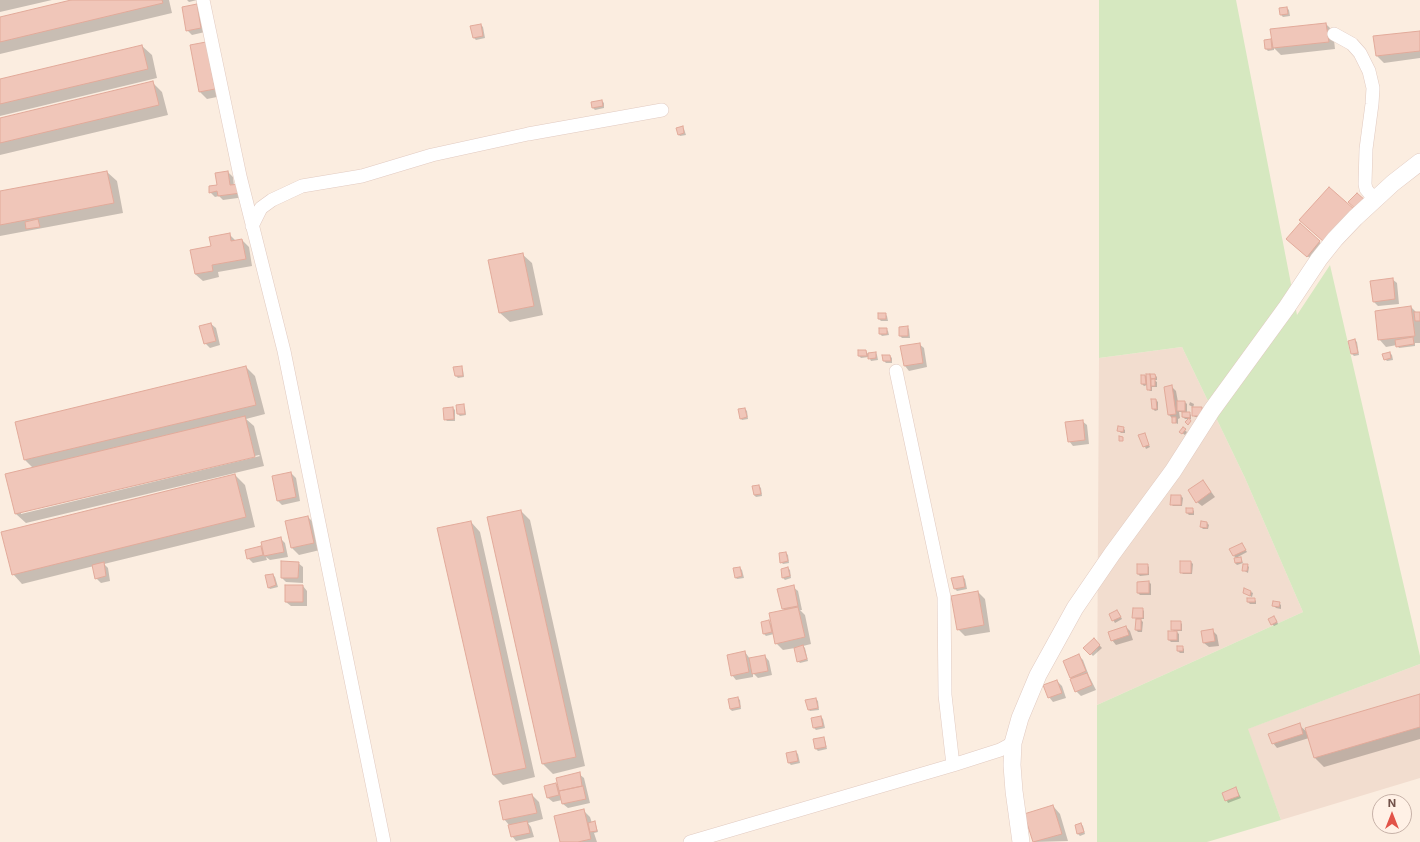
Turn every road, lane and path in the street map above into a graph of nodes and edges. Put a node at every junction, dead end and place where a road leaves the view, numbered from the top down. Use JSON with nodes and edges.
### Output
{"nodes":[{"id":1,"x":202,"y":0,"type":"edge"},
{"id":2,"x":1334,"y":34,"type":"dead end"},
{"id":3,"x":662,"y":110,"type":"dead end"},
{"id":4,"x":1420,"y":162,"type":"edge"},
{"id":5,"x":1376,"y":198,"type":"junction"},
{"id":6,"x":252,"y":226,"type":"junction"},
{"id":7,"x":896,"y":371,"type":"dead end"},
{"id":8,"x":1013,"y":743,"type":"junction"},
{"id":9,"x":953,"y":765,"type":"junction"},
{"id":10,"x":384,"y":842,"type":"edge"},
{"id":11,"x":690,"y":842,"type":"edge"},
{"id":12,"x":1021,"y":842,"type":"edge"}],
"edges":[{"from":1,"to":6,"type":"street"},
{"from":2,"to":5,"type":"street"},
{"from":3,"to":6,"type":"street"},
{"from":4,"to":5,"type":"street"},
{"from":5,"to":8,"type":"street"},
{"from":6,"to":10,"type":"street"},
{"from":7,"to":9,"type":"street"},
{"from":8,"to":9,"type":"street"},
{"from":8,"to":12,"type":"street"},
{"from":9,"to":11,"type":"street"}]}
